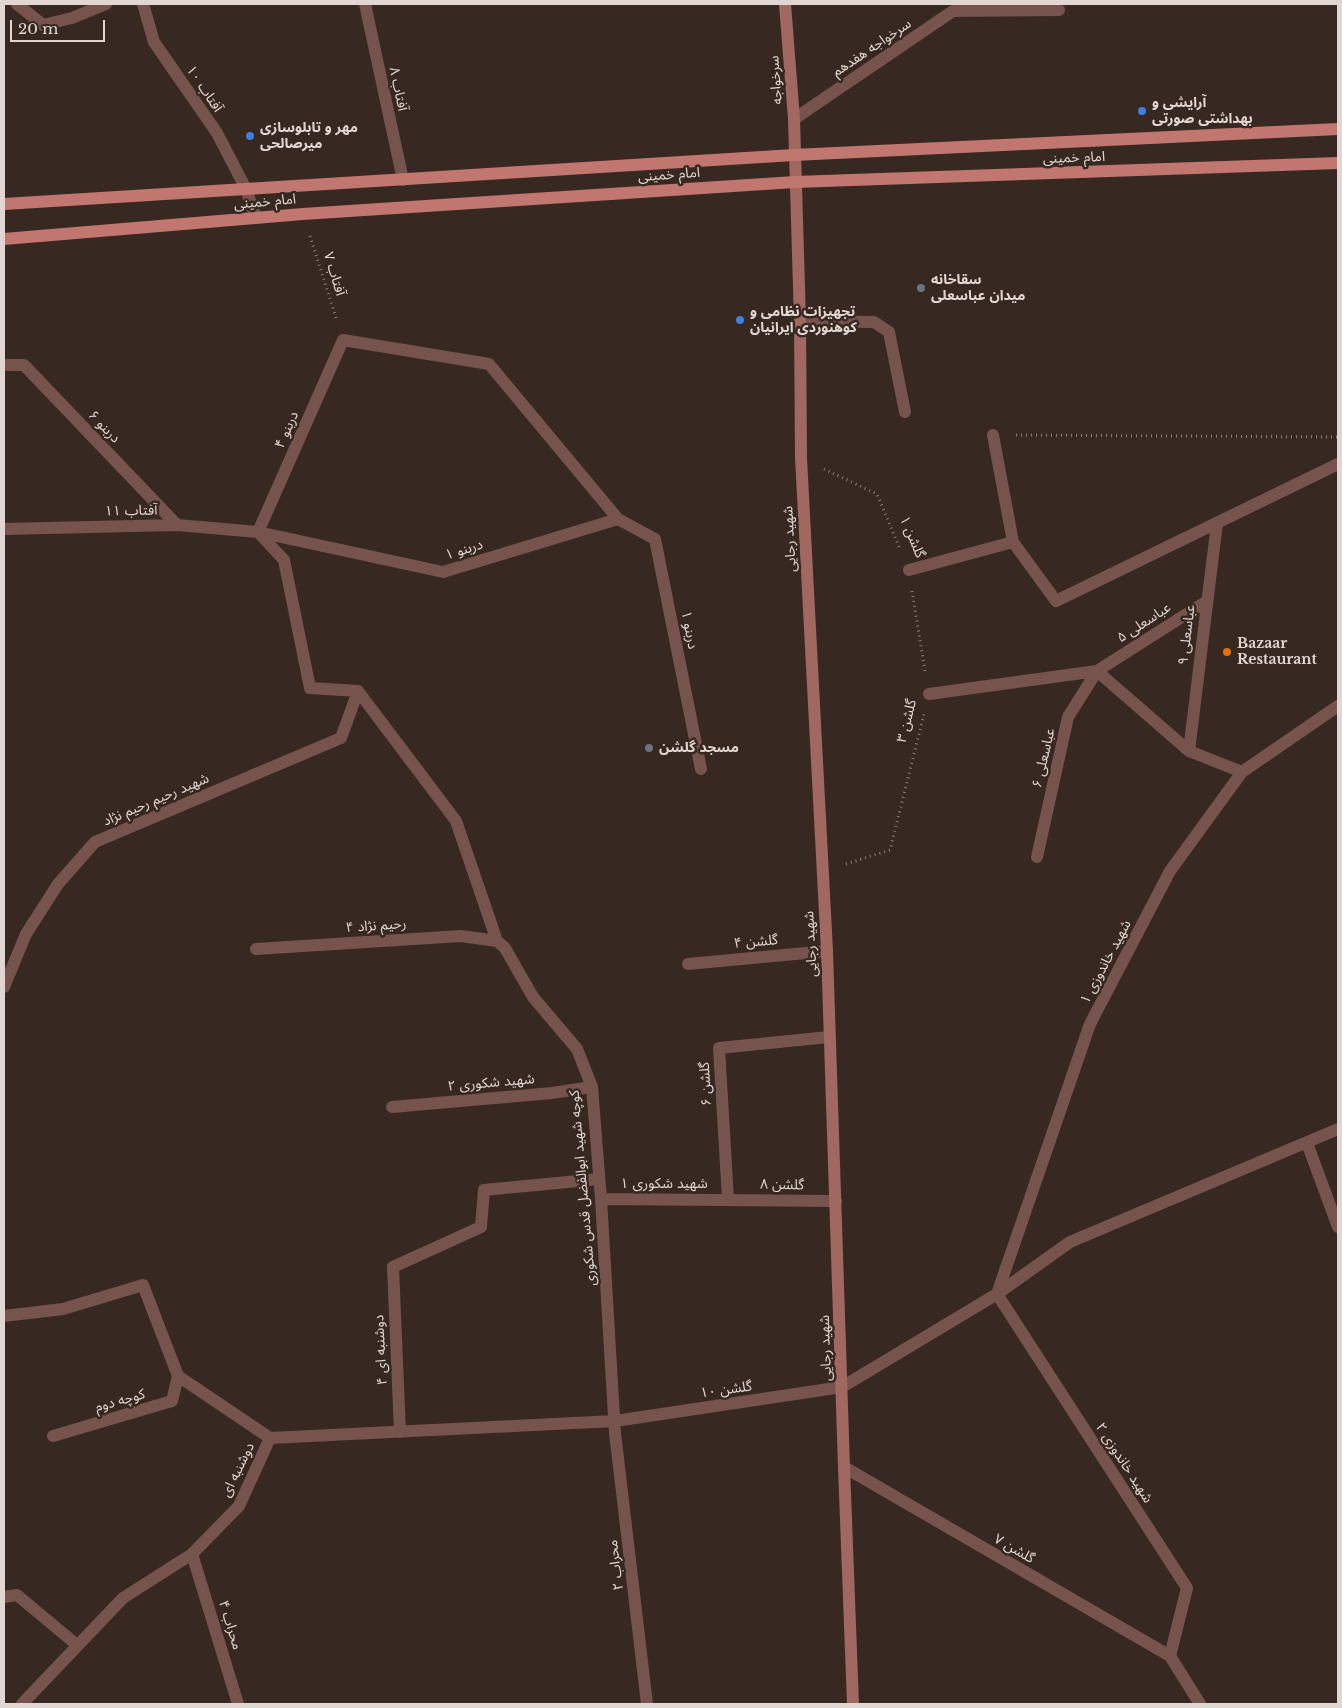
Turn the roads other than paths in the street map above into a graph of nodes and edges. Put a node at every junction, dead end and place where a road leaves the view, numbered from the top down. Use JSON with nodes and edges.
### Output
{"nodes":[{"id":1,"x":17,"y":4,"type":"edge"},
{"id":2,"x":106,"y":4,"type":"edge"},
{"id":3,"x":143,"y":4,"type":"edge"},
{"id":4,"x":365,"y":4,"type":"edge"},
{"id":5,"x":785,"y":4,"type":"edge"},
{"id":6,"x":949,"y":8,"type":"edge"},
{"id":7,"x":1059,"y":10,"type":"dead end"},
{"id":8,"x":794,"y":119,"type":"junction"},
{"id":9,"x":1338,"y":129,"type":"edge"},
{"id":10,"x":794,"y":155,"type":"junction"},
{"id":11,"x":1338,"y":163,"type":"edge"},
{"id":12,"x":403,"y":180,"type":"junction"},
{"id":13,"x":795,"y":182,"type":"junction"},
{"id":14,"x":246,"y":189,"type":"junction"},
{"id":15,"x":4,"y":204,"type":"edge"},
{"id":16,"x":256,"y":218,"type":"junction"},
{"id":17,"x":4,"y":239,"type":"edge"},
{"id":18,"x":800,"y":321,"type":"junction"},
{"id":19,"x":4,"y":365,"type":"edge"},
{"id":20,"x":905,"y":412,"type":"dead end"},
{"id":21,"x":993,"y":435,"type":"road end"},
{"id":22,"x":1338,"y":464,"type":"edge"},
{"id":23,"x":618,"y":519,"type":"junction"},
{"id":24,"x":1216,"y":523,"type":"junction"},
{"id":25,"x":177,"y":525,"type":"junction"},
{"id":26,"x":4,"y":530,"type":"edge"},
{"id":27,"x":258,"y":532,"type":"junction"},
{"id":28,"x":1013,"y":542,"type":"junction"},
{"id":29,"x":909,"y":570,"type":"road end"},
{"id":30,"x":1207,"y":601,"type":"junction"},
{"id":31,"x":1097,"y":671,"type":"junction"},
{"id":32,"x":358,"y":690,"type":"junction"},
{"id":33,"x":929,"y":694,"type":"road end"},
{"id":34,"x":1338,"y":706,"type":"edge"},
{"id":35,"x":1188,"y":751,"type":"junction"},
{"id":36,"x":701,"y":769,"type":"dead end"},
{"id":37,"x":1242,"y":772,"type":"junction"},
{"id":38,"x":1037,"y":857,"type":"dead end"},
{"id":39,"x":497,"y":941,"type":"junction"},
{"id":40,"x":256,"y":949,"type":"dead end"},
{"id":41,"x":827,"y":951,"type":"junction"},
{"id":42,"x":688,"y":964,"type":"dead end"},
{"id":43,"x":4,"y":987,"type":"edge"},
{"id":44,"x":829,"y":1037,"type":"junction"},
{"id":45,"x":592,"y":1087,"type":"junction"},
{"id":46,"x":392,"y":1107,"type":"dead end"},
{"id":47,"x":1338,"y":1129,"type":"edge"},
{"id":48,"x":1307,"y":1142,"type":"junction"},
{"id":49,"x":600,"y":1179,"type":"junction"},
{"id":50,"x":601,"y":1198,"type":"junction"},
{"id":51,"x":728,"y":1199,"type":"junction"},
{"id":52,"x":836,"y":1200,"type":"junction"},
{"id":53,"x":1338,"y":1227,"type":"edge"},
{"id":54,"x":997,"y":1294,"type":"junction"},
{"id":55,"x":4,"y":1316,"type":"edge"},
{"id":56,"x":178,"y":1376,"type":"junction"},
{"id":57,"x":842,"y":1388,"type":"junction"},
{"id":58,"x":615,"y":1421,"type":"junction"},
{"id":59,"x":400,"y":1432,"type":"junction"},
{"id":60,"x":52,"y":1436,"type":"dead end"},
{"id":61,"x":270,"y":1438,"type":"junction"},
{"id":62,"x":844,"y":1467,"type":"junction"},
{"id":63,"x":192,"y":1554,"type":"junction"},
{"id":64,"x":4,"y":1597,"type":"edge"},
{"id":65,"x":77,"y":1645,"type":"junction"},
{"id":66,"x":1170,"y":1656,"type":"junction"},
{"id":67,"x":22,"y":1704,"type":"edge"},
{"id":68,"x":238,"y":1704,"type":"edge"},
{"id":69,"x":647,"y":1704,"type":"edge"},
{"id":70,"x":853,"y":1704,"type":"edge"},
{"id":71,"x":1200,"y":1704,"type":"edge"}],
"edges":[{"from":1,"to":2,"type":"street"},
{"from":3,"to":14,"type":"street","name":"۱۰ آفتاب"},
{"from":4,"to":12,"type":"street","name":"آفتاب ۸"},
{"from":5,"to":8,"type":"main road","name":"سرخواجه"},
{"from":6,"to":7,"type":"street","name":"سرخواجه هفدهم"},
{"from":6,"to":8,"type":"street","name":"سرخواجه هفدهم"},
{"from":8,"to":10,"type":"main road","name":"سرخواجه"},
{"from":9,"to":10,"type":"main road","name":"امام خمینی"},
{"from":10,"to":12,"type":"main road","name":"امام خمینی"},
{"from":10,"to":13,"type":"main road","name":"سرخواجه"},
{"from":11,"to":13,"type":"main road","name":"امام خمینی"},
{"from":12,"to":14,"type":"main road","name":"امام خمینی"},
{"from":13,"to":16,"type":"main road","name":"امام خمینی"},
{"from":13,"to":18,"type":"main road","name":"شهید رجایی"},
{"from":14,"to":15,"type":"main road","name":"امام خمینی"},
{"from":14,"to":16,"type":"street","name":"۱۰ آفتاب"},
{"from":16,"to":17,"type":"main road","name":"امام خمینی"},
{"from":18,"to":20,"type":"street"},
{"from":18,"to":41,"type":"main road","name":"شهید رجایی"},
{"from":19,"to":25,"type":"street","name":"۶ دربنو"},
{"from":21,"to":28,"type":"street"},
{"from":22,"to":24,"type":"street"},
{"from":23,"to":27,"type":"street","name":"دربنو ۱"},
{"from":23,"to":27,"type":"street","name":"۴ دربنو"},
{"from":23,"to":36,"type":"street","name":"۱ دربنو"},
{"from":24,"to":28,"type":"street"},
{"from":24,"to":30,"type":"street","name":"۹ عباسعلی"},
{"from":25,"to":26,"type":"street","name":"آفتاب ۱۱"},
{"from":25,"to":27,"type":"street","name":"آفتاب ۱۱"},
{"from":27,"to":32,"type":"street"},
{"from":28,"to":29,"type":"street","name":"۱ گلشن"},
{"from":30,"to":31,"type":"street","name":"۵ عباسعلی"},
{"from":30,"to":35,"type":"street","name":"۹ عباسعلی"},
{"from":31,"to":33,"type":"street","name":"۳ گلشن"},
{"from":31,"to":35,"type":"street"},
{"from":31,"to":38,"type":"street","name":"۶ عباسعلی"},
{"from":32,"to":39,"type":"street","name":"کوچه شهید ابوالفضل قدس شکوری"},
{"from":32,"to":43,"type":"street","name":"شهید رحیم رحیم نژاد"},
{"from":34,"to":37,"type":"street","name":"۱ شهید خاندوزی"},
{"from":35,"to":37,"type":"street"},
{"from":37,"to":54,"type":"street","name":"۱ شهید خاندوزی"},
{"from":39,"to":40,"type":"street","name":"رحیم نژاد ۴"},
{"from":39,"to":45,"type":"street","name":"کوچه شهید ابوالفضل قدس شکوری"},
{"from":41,"to":42,"type":"street","name":"۴ گلشن"},
{"from":41,"to":44,"type":"main road","name":"شهید رجایی"},
{"from":44,"to":51,"type":"street","name":"۶ گلشن"},
{"from":44,"to":52,"type":"main road","name":"شهید رجایی"},
{"from":45,"to":46,"type":"street","name":"۲ شهید شکوری"},
{"from":45,"to":49,"type":"street","name":"کوچه شهید ابوالفضل قدس شکوری"},
{"from":47,"to":48,"type":"street"},
{"from":48,"to":53,"type":"street"},
{"from":48,"to":54,"type":"street"},
{"from":49,"to":50,"type":"street","name":"کوچه شهید ابوالفضل قدس شکوری"},
{"from":49,"to":59,"type":"street","name":"۴ دوشنبه ای"},
{"from":50,"to":51,"type":"street","name":"۱ شهید شکوری"},
{"from":50,"to":58,"type":"street","name":"کوچه شهید ابوالفضل قدس شکوری"},
{"from":51,"to":52,"type":"street","name":"۸ گلشن"},
{"from":52,"to":57,"type":"main road","name":"شهید رجایی"},
{"from":54,"to":57,"type":"street"},
{"from":54,"to":66,"type":"street","name":"۲ شهید خاندوزی"},
{"from":55,"to":56,"type":"street"},
{"from":56,"to":60,"type":"street","name":"کوچه دوم"},
{"from":56,"to":61,"type":"street"},
{"from":57,"to":58,"type":"street","name":"۱۰ گلشن"},
{"from":57,"to":62,"type":"main road","name":"شهید رجایی"},
{"from":58,"to":59,"type":"street","name":"دوشنبه ای"},
{"from":58,"to":69,"type":"street","name":"۲ محراب"},
{"from":59,"to":61,"type":"street","name":"دوشنبه ای"},
{"from":61,"to":63,"type":"street","name":"دوشنبه ای"},
{"from":62,"to":66,"type":"street","name":"۷ گلشن"},
{"from":62,"to":70,"type":"main road","name":"شهید رجایی"},
{"from":63,"to":65,"type":"street","name":"دوشنبه ای"},
{"from":63,"to":68,"type":"street","name":"۴ محراب"},
{"from":64,"to":65,"type":"street"},
{"from":65,"to":67,"type":"street","name":"دوشنبه ای"},
{"from":66,"to":71,"type":"street"}]}
